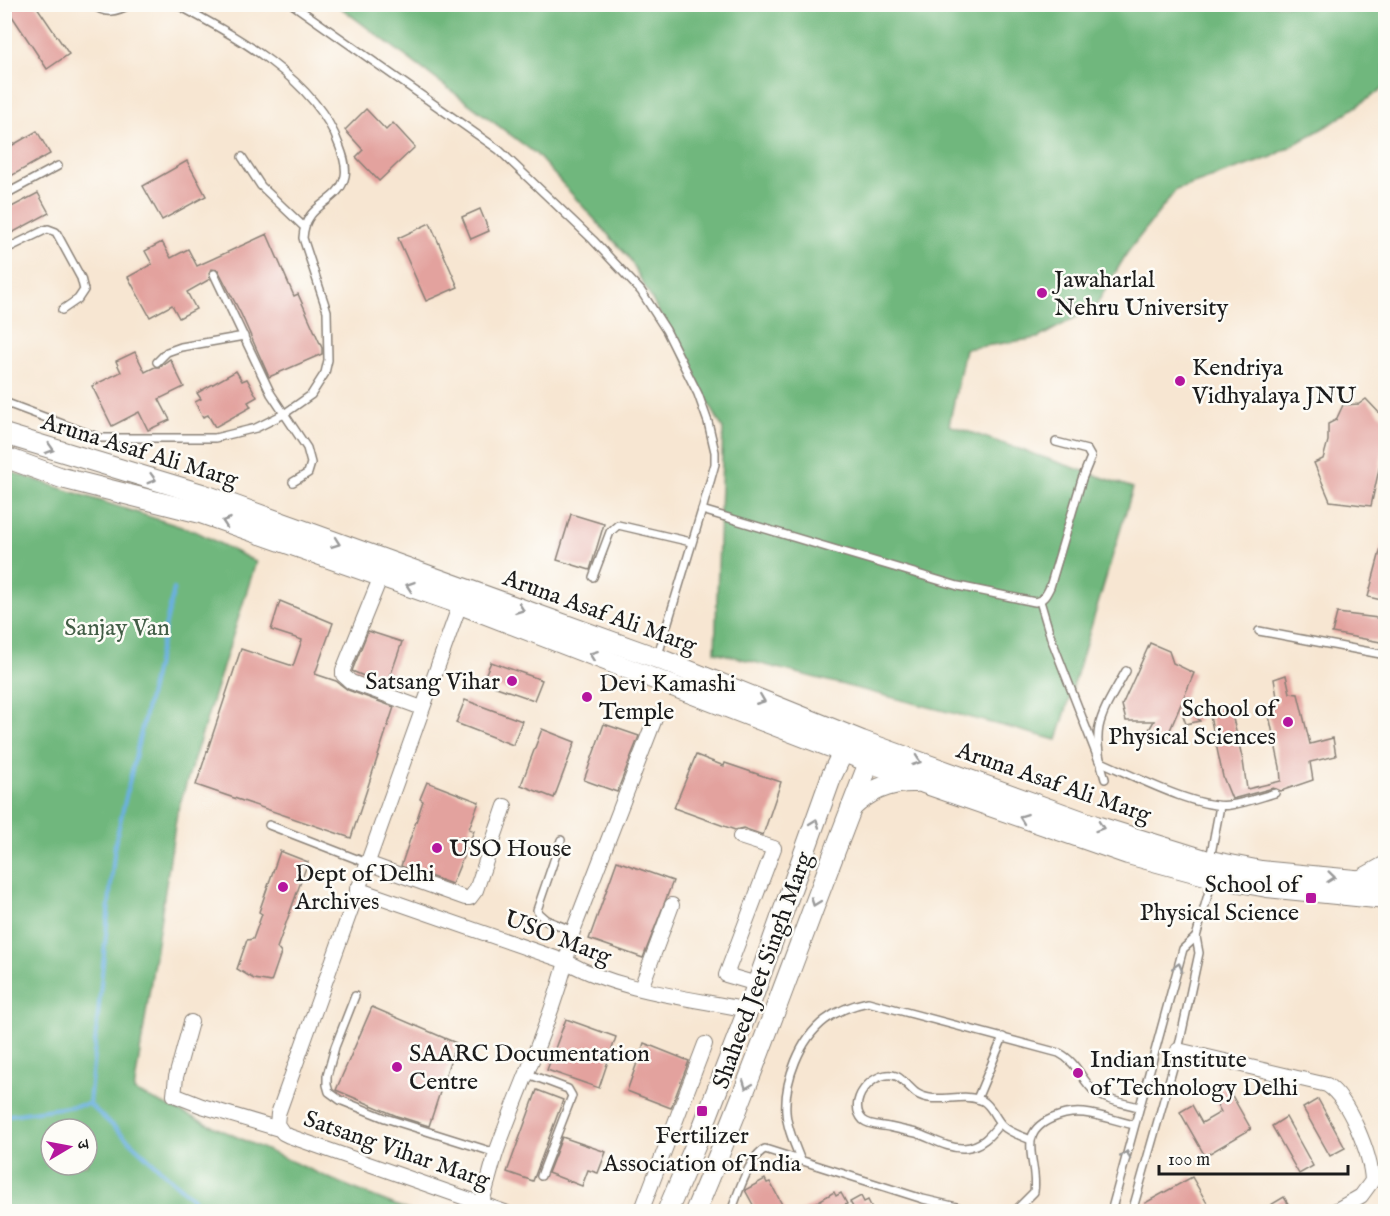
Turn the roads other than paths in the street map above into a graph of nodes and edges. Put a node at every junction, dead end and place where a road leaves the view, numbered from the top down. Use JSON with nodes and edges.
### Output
{"nodes":[{"id":1,"x":92,"y":4,"type":"edge"},
{"id":2,"x":131,"y":4,"type":"edge"},
{"id":3,"x":176,"y":4,"type":"edge"},
{"id":4,"x":292,"y":4,"type":"edge"},
{"id":5,"x":242,"y":157,"type":"dead end"},
{"id":6,"x":58,"y":166,"type":"dead end"},
{"id":7,"x":4,"y":195,"type":"edge"},
{"id":8,"x":304,"y":227,"type":"junction"},
{"id":9,"x":4,"y":250,"type":"edge"},
{"id":10,"x":214,"y":274,"type":"dead end"},
{"id":11,"x":62,"y":310,"type":"dead end"},
{"id":12,"x":244,"y":336,"type":"junction"},
{"id":13,"x":157,"y":362,"type":"dead end"},
{"id":14,"x":4,"y":402,"type":"edge"},
{"id":15,"x":284,"y":414,"type":"junction"},
{"id":16,"x":4,"y":434,"type":"edge"},
{"id":17,"x":1056,"y":442,"type":"dead end"},
{"id":18,"x":4,"y":457,"type":"edge"},
{"id":19,"x":293,"y":482,"type":"dead end"},
{"id":20,"x":702,"y":510,"type":"junction"},
{"id":21,"x":691,"y":542,"type":"junction"},
{"id":22,"x":381,"y":576,"type":"junction"},
{"id":23,"x":593,"y":577,"type":"dead end"},
{"id":24,"x":1040,"y":601,"type":"junction"},
{"id":25,"x":460,"y":604,"type":"junction"},
{"id":26,"x":1259,"y":630,"type":"dead end"},
{"id":27,"x":1386,"y":655,"type":"edge"},
{"id":28,"x":657,"y":658,"type":"junction"},
{"id":29,"x":1126,"y":671,"type":"dead end"},
{"id":30,"x":650,"y":677,"type":"junction"},
{"id":31,"x":422,"y":708,"type":"junction"},
{"id":32,"x":656,"y":716,"type":"dead end"},
{"id":33,"x":847,"y":743,"type":"junction"},
{"id":34,"x":872,"y":754,"type":"junction"},
{"id":35,"x":1099,"y":760,"type":"junction"},
{"id":36,"x":1104,"y":779,"type":"dead end"},
{"id":37,"x":924,"y":783,"type":"junction"},
{"id":38,"x":1275,"y":793,"type":"dead end"},
{"id":39,"x":505,"y":806,"type":"dead end"},
{"id":40,"x":1220,"y":806,"type":"junction"},
{"id":41,"x":851,"y":808,"type":"junction"},
{"id":42,"x":269,"y":825,"type":"dead end"},
{"id":43,"x":740,"y":837,"type":"dead end"},
{"id":44,"x":561,"y":840,"type":"dead end"},
{"id":45,"x":366,"y":863,"type":"junction"},
{"id":46,"x":1386,"y":866,"type":"edge"},
{"id":47,"x":1211,"y":869,"type":"junction"},
{"id":48,"x":1361,"y":880,"type":"junction"},
{"id":49,"x":1386,"y":883,"type":"edge"},
{"id":50,"x":357,"y":889,"type":"junction"},
{"id":51,"x":1386,"y":899,"type":"edge"},
{"id":52,"x":672,"y":904,"type":"dead end"},
{"id":53,"x":573,"y":932,"type":"junction"},
{"id":54,"x":1196,"y":936,"type":"junction"},
{"id":55,"x":567,"y":962,"type":"junction"},
{"id":56,"x":757,"y":984,"type":"junction"},
{"id":57,"x":641,"y":988,"type":"junction"},
{"id":58,"x":355,"y":996,"type":"dead end"},
{"id":59,"x":748,"y":1010,"type":"junction"},
{"id":60,"x":191,"y":1022,"type":"dead end"},
{"id":61,"x":1003,"y":1037,"type":"junction"},
{"id":62,"x":705,"y":1044,"type":"dead end"},
{"id":63,"x":1178,"y":1050,"type":"junction"},
{"id":64,"x":528,"y":1074,"type":"junction"},
{"id":65,"x":977,"y":1100,"type":"junction"},
{"id":66,"x":1139,"y":1107,"type":"junction"},
{"id":67,"x":1000,"y":1123,"type":"junction"},
{"id":68,"x":1134,"y":1125,"type":"junction"},
{"id":69,"x":278,"y":1127,"type":"junction"},
{"id":70,"x":1032,"y":1140,"type":"junction"},
{"id":71,"x":496,"y":1153,"type":"junction"},
{"id":72,"x":801,"y":1161,"type":"junction"},
{"id":73,"x":541,"y":1176,"type":"dead end"},
{"id":74,"x":482,"y":1202,"type":"junction"},
{"id":75,"x":956,"y":1209,"type":"edge"},
{"id":76,"x":505,"y":1212,"type":"edge"},
{"id":77,"x":641,"y":1212,"type":"edge"},
{"id":78,"x":667,"y":1212,"type":"edge"},
{"id":79,"x":695,"y":1212,"type":"edge"},
{"id":80,"x":731,"y":1212,"type":"edge"},
{"id":81,"x":978,"y":1212,"type":"edge"},
{"id":82,"x":1014,"y":1212,"type":"edge"},
{"id":83,"x":1111,"y":1212,"type":"edge"},
{"id":84,"x":1132,"y":1212,"type":"edge"},
{"id":85,"x":1333,"y":1212,"type":"edge"}],
"edges":[{"from":1,"to":2,"type":"lane"},
{"from":3,"to":8,"type":"lane"},
{"from":4,"to":20,"type":"lane"},
{"from":5,"to":8,"type":"lane"},
{"from":6,"to":7,"type":"lane"},
{"from":8,"to":15,"type":"lane"},
{"from":9,"to":11,"type":"lane"},
{"from":10,"to":12,"type":"lane"},
{"from":12,"to":13,"type":"lane"},
{"from":12,"to":15,"type":"lane"},
{"from":14,"to":15,"type":"lane"},
{"from":15,"to":19,"type":"lane"},
{"from":16,"to":28,"type":"main road","name":"Aruna Asaf Ali Marg","one_way":true},
{"from":17,"to":24,"type":"lane"},
{"from":22,"to":18,"type":"main road","name":"Aruna Asaf Ali Marg","one_way":true},
{"from":20,"to":21,"type":"lane"},
{"from":20,"to":24,"type":"lane"},
{"from":21,"to":23,"type":"lane"},
{"from":21,"to":28,"type":"lane"},
{"from":25,"to":22,"type":"main road","name":"Aruna Asaf Ali Marg","one_way":true},
{"from":22,"to":31,"type":"street"},
{"from":24,"to":35,"type":"lane"},
{"from":30,"to":25,"type":"main road","name":"Aruna Asaf Ali Marg","one_way":true},
{"from":25,"to":31,"type":"street"},
{"from":26,"to":27,"type":"lane"},
{"from":28,"to":30,"type":"street"},
{"from":28,"to":33,"type":"main road","name":"Aruna Asaf Ali Marg","one_way":true},
{"from":29,"to":35,"type":"lane"},
{"from":30,"to":33,"type":"main road","name":"Aruna Asaf Ali Marg"},
{"from":31,"to":45,"type":"street"},
{"from":32,"to":53,"type":"street"},
{"from":33,"to":34,"type":"main road","name":"Aruna Asaf Ali Marg"},
{"from":56,"to":33,"type":"main road","name":"Shaheed Jeet Singh Marg","one_way":true},
{"from":34,"to":37,"type":"main road","name":"Aruna Asaf Ali Marg"},
{"from":34,"to":41,"type":"main road","name":"Shaheed Jeet Singh Marg"},
{"from":34,"to":47,"type":"main road","name":"Aruna Asaf Ali Marg","one_way":true},
{"from":35,"to":36,"type":"lane"},
{"from":35,"to":40,"type":"lane"},
{"from":37,"to":41,"type":"main road"},
{"from":47,"to":37,"type":"main road","name":"Aruna Asaf Ali Marg","one_way":true},
{"from":38,"to":40,"type":"lane"},
{"from":39,"to":45,"type":"street"},
{"from":40,"to":47,"type":"lane"},
{"from":41,"to":79,"type":"main road","name":"Shaheed Jeet Singh Marg","one_way":true},
{"from":42,"to":45,"type":"lane"},
{"from":43,"to":56,"type":"street"},
{"from":44,"to":53,"type":"lane"},
{"from":45,"to":50,"type":"street"},
{"from":46,"to":48,"type":"main road"},
{"from":47,"to":48,"type":"main road","name":"Aruna Asaf Ali Marg","one_way":true},
{"from":47,"to":51,"type":"main road","name":"Aruna Asaf Ali Marg"},
{"from":47,"to":54,"type":"lane"},
{"from":48,"to":49,"type":"main road","name":"Aruna Asaf Ali Marg"},
{"from":50,"to":55,"type":"street","name":"USO Marg"},
{"from":50,"to":69,"type":"street"},
{"from":52,"to":57,"type":"street"},
{"from":53,"to":55,"type":"street"},
{"from":54,"to":63,"type":"lane"},
{"from":66,"to":54,"type":"lane","one_way":true},
{"from":55,"to":57,"type":"street","name":"USO Marg"},
{"from":55,"to":64,"type":"street"},
{"from":56,"to":59,"type":"main road","name":"Shaheed Jeet Singh Marg"},
{"from":57,"to":59,"type":"street","name":"USO Marg"},
{"from":58,"to":71,"type":"lane"},
{"from":59,"to":78,"type":"main road","name":"Shaheed Jeet Singh Marg"},
{"from":60,"to":69,"type":"street","name":"Satsang Vihar Marg"},
{"from":61,"to":65,"type":"lane"},
{"from":61,"to":66,"type":"lane"},
{"from":61,"to":72,"type":"lane"},
{"from":62,"to":77,"type":"street"},
{"from":63,"to":84,"type":"lane"},
{"from":63,"to":85,"type":"street"},
{"from":64,"to":71,"type":"street"},
{"from":64,"to":73,"type":"lane"},
{"from":65,"to":67,"type":"lane"},
{"from":65,"to":67,"type":"lane"},
{"from":66,"to":68,"type":"lane"},
{"from":67,"to":70,"type":"lane"},
{"from":68,"to":70,"type":"lane"},
{"from":83,"to":68,"type":"lane","one_way":true},
{"from":69,"to":74,"type":"street","name":"Satsang Vihar Marg"},
{"from":70,"to":82,"type":"lane"},
{"from":71,"to":74,"type":"street"},
{"from":72,"to":75,"type":"lane"},
{"from":72,"to":80,"type":"lane"},
{"from":74,"to":76,"type":"street","name":"Satsang Vihar Marg"},
{"from":75,"to":81,"type":"lane"}]}
